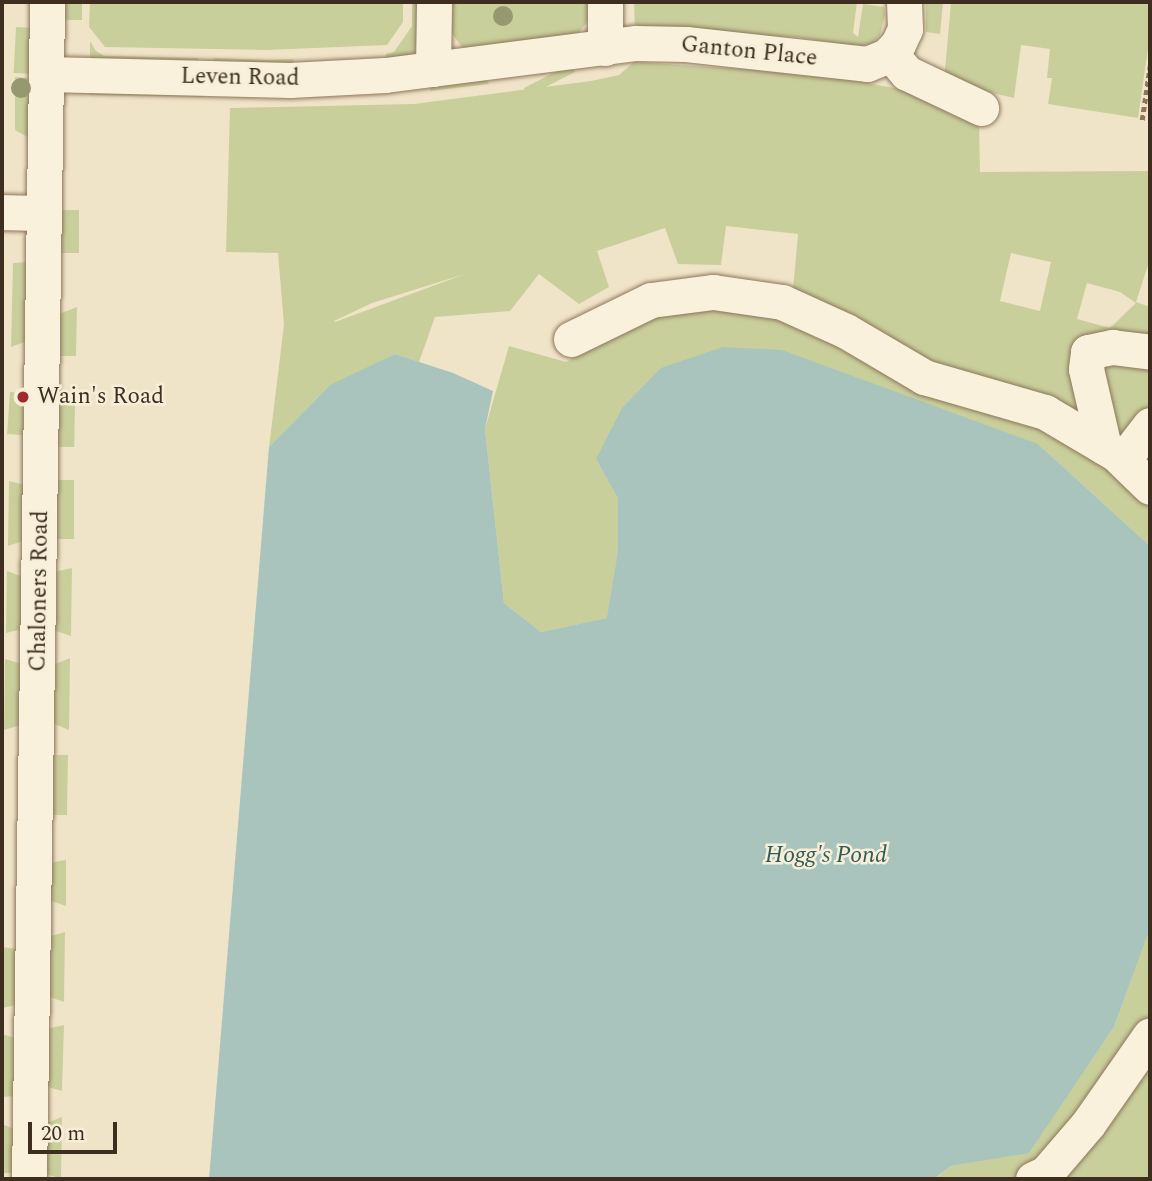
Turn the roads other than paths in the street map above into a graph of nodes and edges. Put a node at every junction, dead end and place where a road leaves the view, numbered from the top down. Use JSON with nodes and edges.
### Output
{"nodes":[{"id":1,"x":47,"y":2,"type":"edge"},
{"id":2,"x":434,"y":2,"type":"edge"},
{"id":3,"x":606,"y":2,"type":"edge"},
{"id":4,"x":904,"y":2,"type":"edge"},
{"id":5,"x":605,"y":48,"type":"junction"},
{"id":6,"x":890,"y":53,"type":"junction"},
{"id":7,"x":433,"y":69,"type":"junction"},
{"id":8,"x":47,"y":74,"type":"junction"},
{"id":9,"x":981,"y":108,"type":"dead end"},
{"id":10,"x":2,"y":212,"type":"edge"},
{"id":11,"x":44,"y":213,"type":"junction"},
{"id":12,"x":570,"y":339,"type":"dead end"},
{"id":13,"x":1150,"y":352,"type":"edge"},
{"id":14,"x":1150,"y":425,"type":"edge"},
{"id":15,"x":1113,"y":453,"type":"junction"},
{"id":16,"x":1150,"y":486,"type":"edge"},
{"id":17,"x":1150,"y":1035,"type":"edge"},
{"id":18,"x":29,"y":1179,"type":"edge"},
{"id":19,"x":1033,"y":1179,"type":"edge"}],
"edges":[{"from":1,"to":8,"type":"street","name":"Chaloners Road"},
{"from":2,"to":7,"type":"street"},
{"from":3,"to":5,"type":"street"},
{"from":4,"to":6,"type":"street"},
{"from":5,"to":6,"type":"street","name":"Ganton Place"},
{"from":5,"to":7,"type":"street","name":"Leven Road"},
{"from":6,"to":9,"type":"street"},
{"from":7,"to":8,"type":"street","name":"Leven Road"},
{"from":8,"to":11,"type":"street","name":"Chaloners Road"},
{"from":10,"to":11,"type":"street"},
{"from":11,"to":18,"type":"street","name":"Chaloners Road"},
{"from":12,"to":15,"type":"street"},
{"from":13,"to":15,"type":"street"},
{"from":14,"to":15,"type":"street"},
{"from":15,"to":16,"type":"street"},
{"from":17,"to":19,"type":"street"}]}
